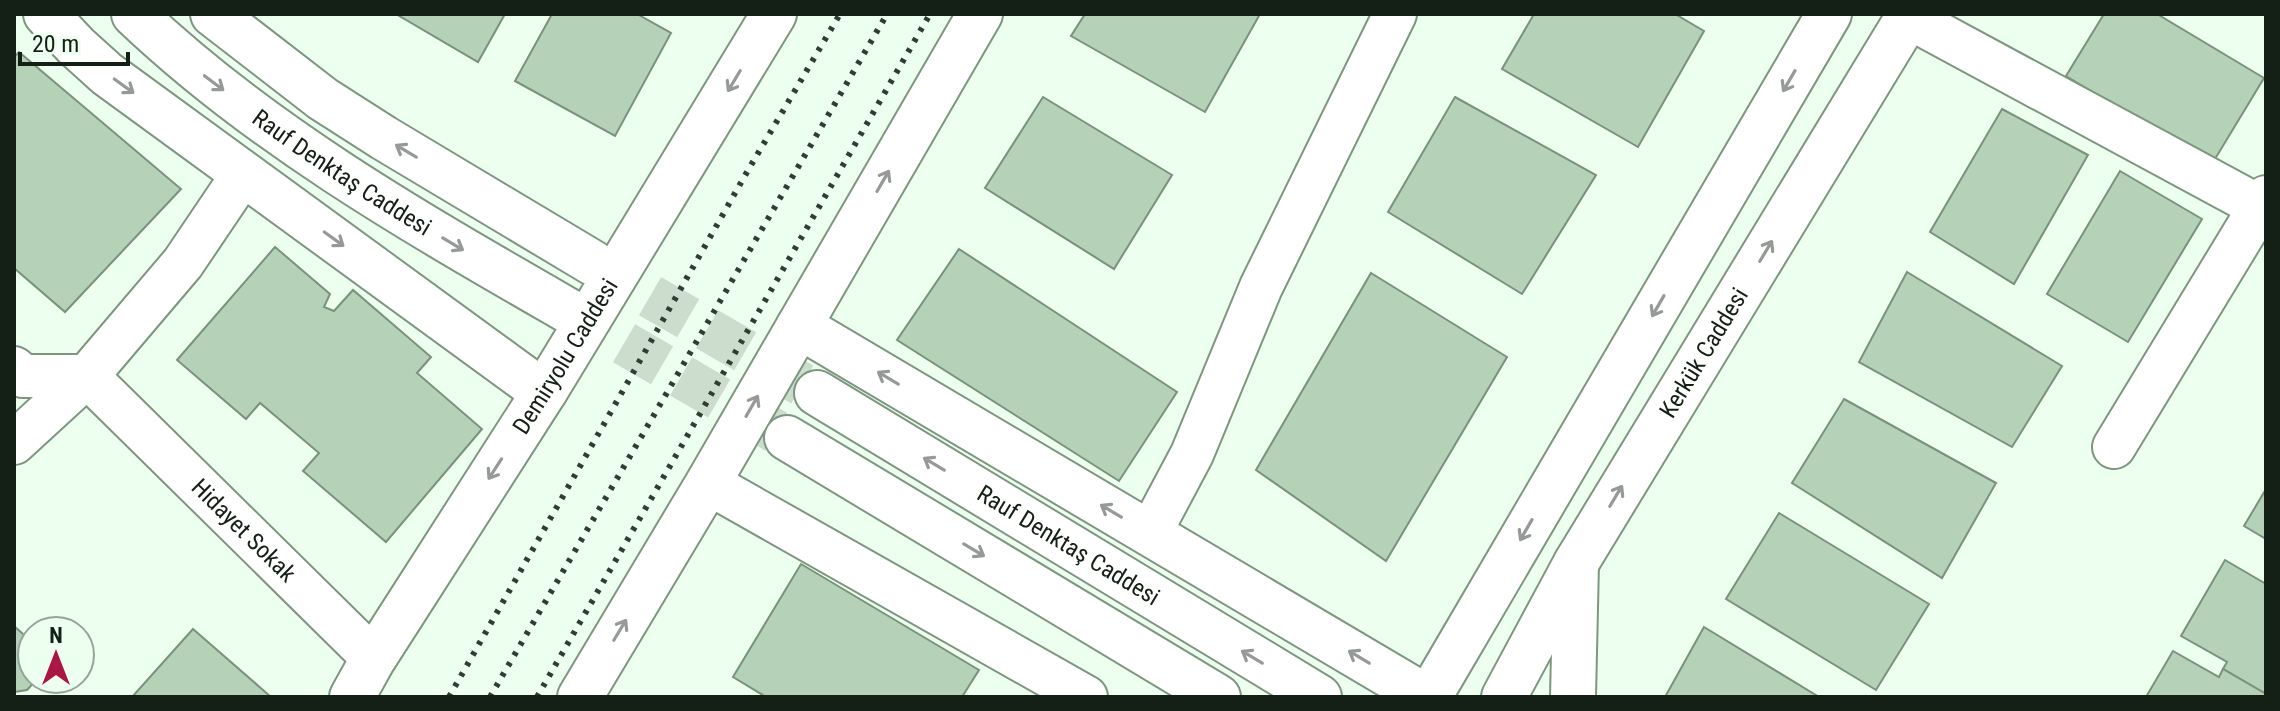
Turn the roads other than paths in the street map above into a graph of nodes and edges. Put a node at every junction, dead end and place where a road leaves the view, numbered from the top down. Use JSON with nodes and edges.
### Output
{"nodes":[{"id":1,"x":46,"y":14,"type":"edge"},
{"id":2,"x":134,"y":14,"type":"edge"},
{"id":3,"x":213,"y":14,"type":"edge"},
{"id":4,"x":774,"y":14,"type":"edge"},
{"id":5,"x":980,"y":14,"type":"edge"},
{"id":6,"x":1395,"y":14,"type":"edge"},
{"id":7,"x":1829,"y":14,"type":"edge"},
{"id":8,"x":1911,"y":15,"type":"edge"},
{"id":9,"x":243,"y":174,"type":"junction"},
{"id":10,"x":2263,"y":202,"type":"edge"},
{"id":11,"x":593,"y":263,"type":"tunnel mouth"},
{"id":12,"x":567,"y":310,"type":"tunnel mouth"},
{"id":13,"x":799,"y":326,"type":"junction"},
{"id":14,"x":14,"y":368,"type":"edge"},
{"id":15,"x":100,"y":390,"type":"junction"},
{"id":16,"x":545,"y":391,"type":"junction"},
{"id":17,"x":817,"y":393,"type":"tunnel mouth"},
{"id":18,"x":787,"y":438,"type":"tunnel mouth"},
{"id":19,"x":14,"y":443,"type":"edge"},
{"id":20,"x":2114,"y":447,"type":"dead end"},
{"id":21,"x":708,"y":483,"type":"junction"},
{"id":22,"x":1150,"y":533,"type":"junction"},
{"id":23,"x":1576,"y":563,"type":"junction"},
{"id":24,"x":362,"y":679,"type":"edge"},
{"id":25,"x":1043,"y":686,"type":"edge"},
{"id":26,"x":580,"y":697,"type":"edge"},
{"id":27,"x":1086,"y":697,"type":"edge"},
{"id":28,"x":1218,"y":697,"type":"edge"},
{"id":29,"x":1319,"y":697,"type":"edge"},
{"id":30,"x":1428,"y":697,"type":"edge"},
{"id":31,"x":1504,"y":697,"type":"edge"},
{"id":32,"x":1573,"y":697,"type":"edge"}],
"edges":[{"from":1,"to":9,"type":"main road","one_way":true},
{"from":2,"to":12,"type":"main road","name":"Rauf Denktaş Caddesi","one_way":true},
{"from":11,"to":3,"type":"main road","name":"Rauf Denktaş Caddesi","one_way":true},
{"from":4,"to":16,"type":"main road","name":"Demiryolu Caddesi","one_way":true},
{"from":13,"to":5,"type":"main road","one_way":true},
{"from":6,"to":22,"type":"street"},
{"from":7,"to":30,"type":"main road","one_way":true},
{"from":8,"to":10,"type":"street"},
{"from":23,"to":8,"type":"main road","name":"Kerkük Caddesi","one_way":true},
{"from":9,"to":15,"type":"street"},
{"from":9,"to":16,"type":"main road","one_way":true},
{"from":10,"to":20,"type":"street"},
{"from":21,"to":13,"type":"main road","one_way":true},
{"from":22,"to":13,"type":"main road","one_way":true},
{"from":14,"to":15,"type":"street"},
{"from":15,"to":19,"type":"street"},
{"from":15,"to":24,"type":"street","name":"Hidayet Sokak"},
{"from":16,"to":24,"type":"main road","name":"Demiryolu Caddesi","one_way":true},
{"from":29,"to":17,"type":"main road","name":"Rauf Denktaş Caddesi","one_way":true},
{"from":18,"to":28,"type":"main road","one_way":true},
{"from":21,"to":25,"type":"street"},
{"from":26,"to":21,"type":"main road","one_way":true},
{"from":30,"to":22,"type":"main road","one_way":true},
{"from":23,"to":31,"type":"main road","name":"Kerkük Caddesi"},
{"from":23,"to":32,"type":"main road"},
{"from":25,"to":27,"type":"street"}]}
